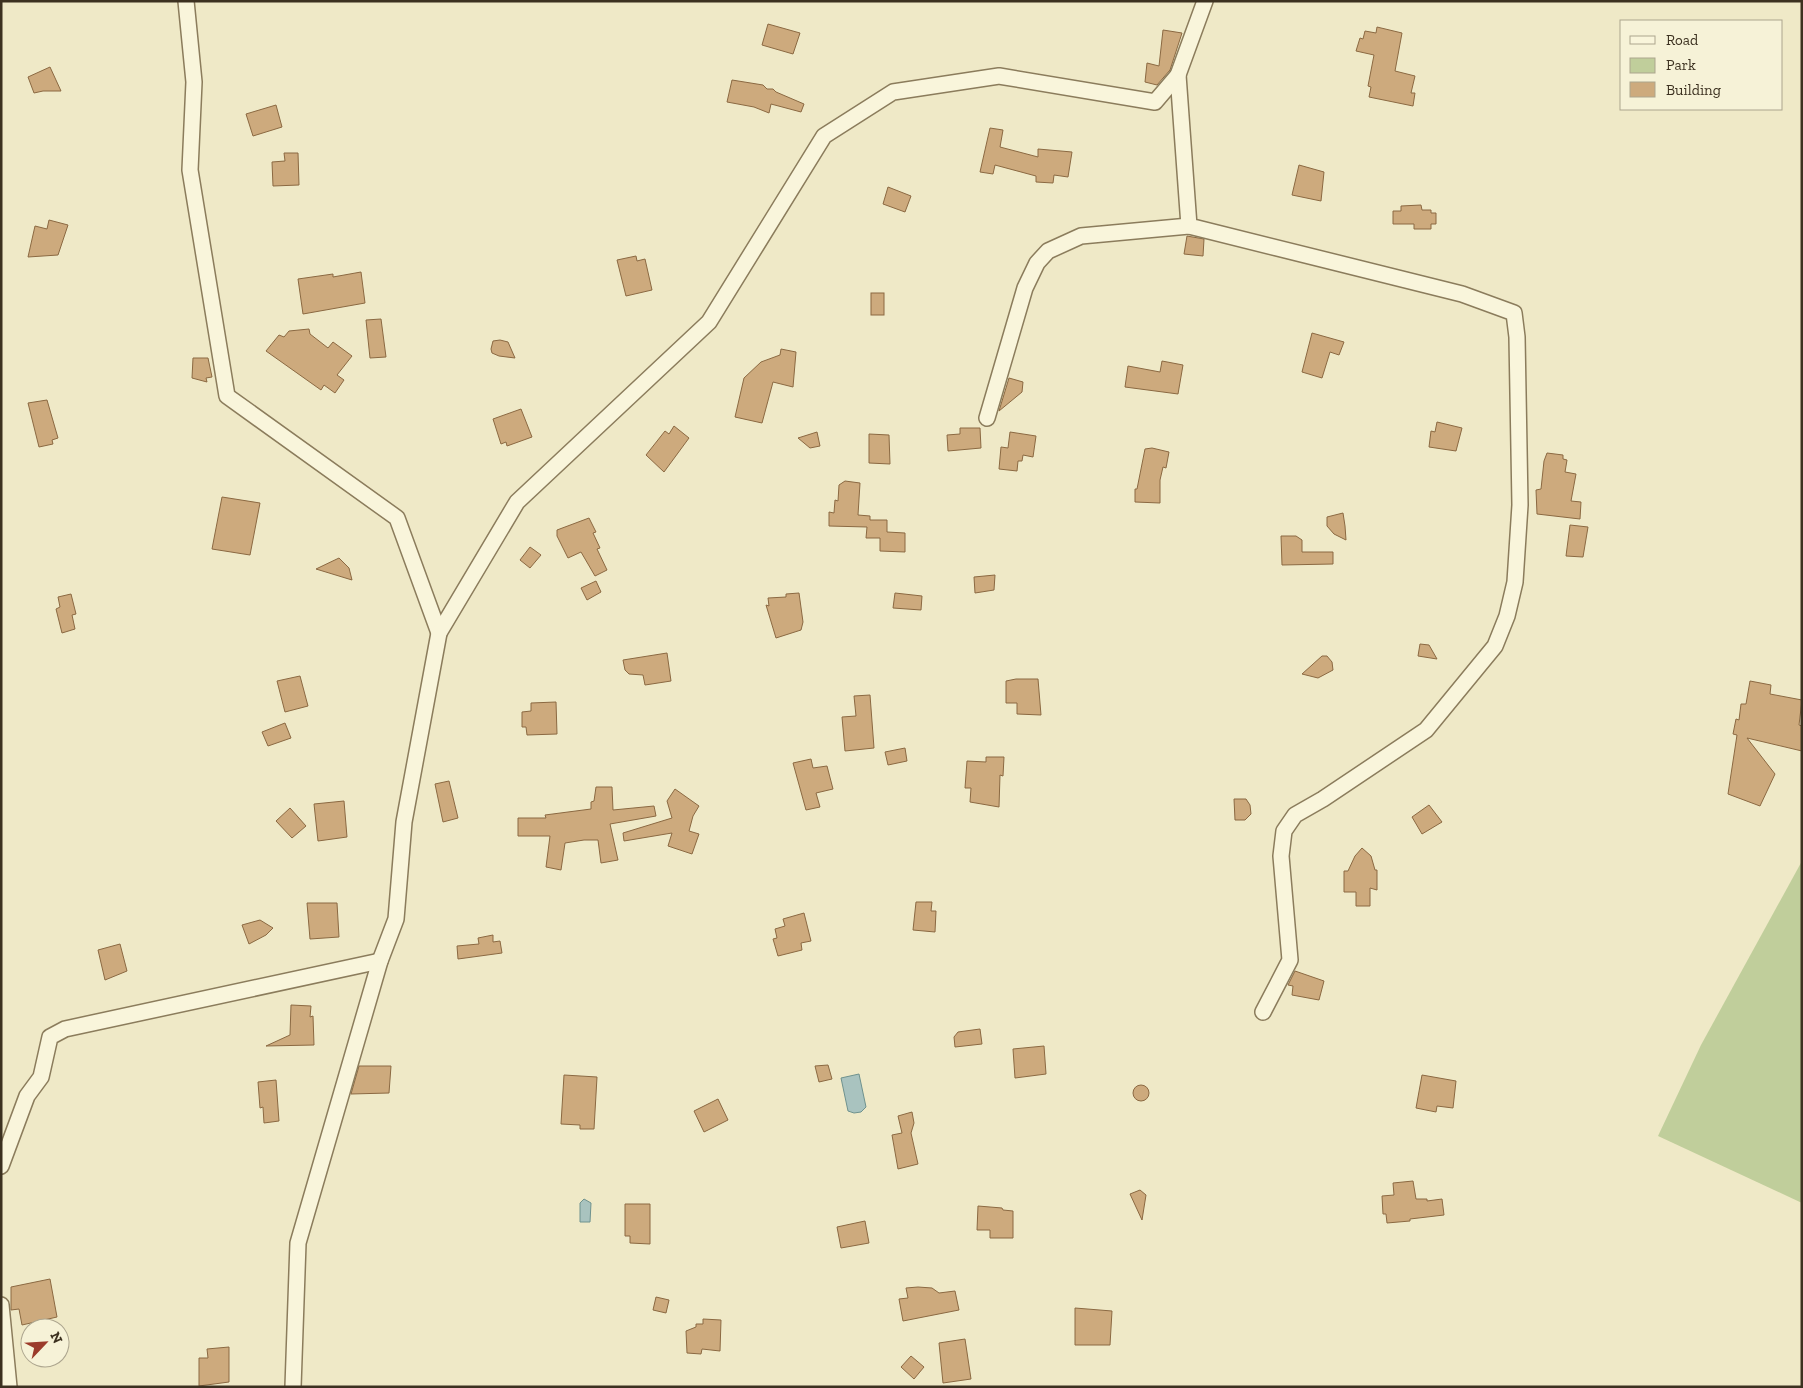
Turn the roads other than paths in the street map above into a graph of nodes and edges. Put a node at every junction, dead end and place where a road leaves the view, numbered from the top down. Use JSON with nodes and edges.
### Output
{"nodes":[{"id":1,"x":186,"y":1,"type":"edge"},
{"id":2,"x":1205,"y":1,"type":"edge"},
{"id":3,"x":1178,"y":75,"type":"junction"},
{"id":4,"x":1189,"y":226,"type":"junction"},
{"id":5,"x":987,"y":418,"type":"dead end"},
{"id":6,"x":439,"y":633,"type":"junction"},
{"id":7,"x":380,"y":961,"type":"junction"},
{"id":8,"x":1263,"y":1012,"type":"dead end"},
{"id":9,"x":1,"y":1166,"type":"edge"},
{"id":10,"x":1,"y":1305,"type":"edge"},
{"id":11,"x":9,"y":1387,"type":"edge"},
{"id":12,"x":293,"y":1387,"type":"edge"}],
"edges":[{"from":1,"to":6,"type":"street"},
{"from":2,"to":3,"type":"street"},
{"from":3,"to":4,"type":"street"},
{"from":3,"to":6,"type":"street"},
{"from":4,"to":5,"type":"street"},
{"from":4,"to":8,"type":"street"},
{"from":6,"to":7,"type":"street"},
{"from":7,"to":9,"type":"street"},
{"from":7,"to":12,"type":"street"},
{"from":10,"to":11,"type":"street"}]}
